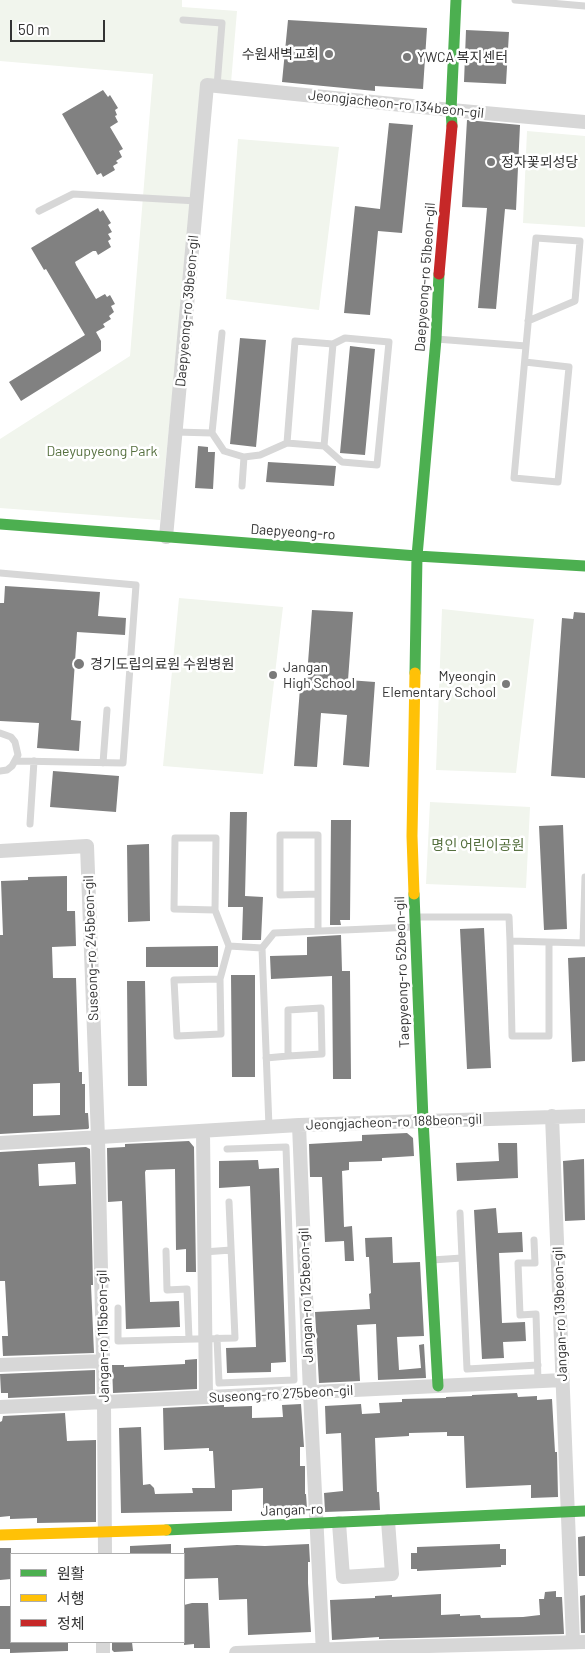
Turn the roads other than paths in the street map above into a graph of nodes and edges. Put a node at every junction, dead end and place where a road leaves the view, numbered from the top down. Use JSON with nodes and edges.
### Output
{"nodes":[{"id":1,"x":456,"y":0,"type":"edge"},
{"id":2,"x":515,"y":0,"type":"edge"},
{"id":3,"x":541,"y":2,"type":"edge"},
{"id":4,"x":585,"y":6,"type":"edge"},
{"id":5,"x":183,"y":20,"type":"dead end"},
{"id":6,"x":212,"y":85,"type":"junction"},
{"id":7,"x":451,"y":110,"type":"junction"},
{"id":8,"x":585,"y":122,"type":"edge"},
{"id":9,"x":197,"y":201,"type":"junction"},
{"id":10,"x":39,"y":210,"type":"dead end"},
{"id":11,"x":528,"y":322,"type":"junction"},
{"id":12,"x":222,"y":333,"type":"dead end"},
{"id":13,"x":436,"y":339,"type":"junction"},
{"id":14,"x":333,"y":344,"type":"junction"},
{"id":15,"x":526,"y":346,"type":"junction"},
{"id":16,"x":525,"y":362,"type":"junction"},
{"id":17,"x":176,"y":432,"type":"junction"},
{"id":18,"x":212,"y":434,"type":"junction"},
{"id":19,"x":287,"y":443,"type":"junction"},
{"id":20,"x":324,"y":446,"type":"junction"},
{"id":21,"x":244,"y":458,"type":"junction"},
{"id":22,"x":242,"y":486,"type":"dead end"},
{"id":23,"x":0,"y":524,"type":"edge"},
{"id":24,"x":166,"y":537,"type":"junction"},
{"id":25,"x":417,"y":556,"type":"junction"},
{"id":26,"x":585,"y":566,"type":"edge"},
{"id":27,"x":0,"y":573,"type":"edge"},
{"id":28,"x":107,"y":710,"type":"dead end"},
{"id":29,"x":0,"y":734,"type":"edge"},
{"id":30,"x":16,"y":761,"type":"junction"},
{"id":31,"x":34,"y":761,"type":"junction"},
{"id":32,"x":103,"y":762,"type":"junction"},
{"id":33,"x":0,"y":771,"type":"edge"},
{"id":34,"x":30,"y":824,"type":"dead end"},
{"id":35,"x":0,"y":851,"type":"edge"},
{"id":36,"x":585,"y":877,"type":"edge"},
{"id":37,"x":318,"y":894,"type":"junction"},
{"id":38,"x":215,"y":910,"type":"junction"},
{"id":39,"x":416,"y":922,"type":"junction"},
{"id":40,"x":318,"y":931,"type":"junction"},
{"id":41,"x":510,"y":941,"type":"junction"},
{"id":42,"x":549,"y":943,"type":"junction"},
{"id":43,"x":584,"y":943,"type":"edge"},
{"id":44,"x":229,"y":946,"type":"junction"},
{"id":45,"x":262,"y":948,"type":"junction"},
{"id":46,"x":220,"y":979,"type":"junction"},
{"id":47,"x":288,"y":1056,"type":"junction"},
{"id":48,"x":266,"y":1058,"type":"junction"},
{"id":49,"x":552,"y":1116,"type":"junction"},
{"id":50,"x":585,"y":1116,"type":"edge"},
{"id":51,"x":423,"y":1120,"type":"junction"},
{"id":52,"x":300,"y":1125,"type":"junction"},
{"id":53,"x":269,"y":1127,"type":"junction"},
{"id":54,"x":203,"y":1132,"type":"junction"},
{"id":55,"x":98,"y":1138,"type":"junction"},
{"id":56,"x":0,"y":1143,"type":"edge"},
{"id":57,"x":227,"y":1149,"type":"dead end"},
{"id":58,"x":229,"y":1202,"type":"dead end"},
{"id":59,"x":460,"y":1213,"type":"dead end"},
{"id":60,"x":534,"y":1240,"type":"dead end"},
{"id":61,"x":231,"y":1250,"type":"junction"},
{"id":62,"x":166,"y":1251,"type":"dead end"},
{"id":63,"x":204,"y":1252,"type":"junction"},
{"id":64,"x":462,"y":1258,"type":"junction"},
{"id":65,"x":431,"y":1260,"type":"junction"},
{"id":66,"x":118,"y":1308,"type":"dead end"},
{"id":67,"x":189,"y":1339,"type":"junction"},
{"id":68,"x":211,"y":1339,"type":"junction"},
{"id":69,"x":103,"y":1361,"type":"junction"},
{"id":70,"x":0,"y":1365,"type":"edge"},
{"id":71,"x":538,"y":1365,"type":"junction"},
{"id":72,"x":562,"y":1380,"type":"junction"},
{"id":73,"x":538,"y":1381,"type":"junction"},
{"id":74,"x":438,"y":1386,"type":"junction"},
{"id":75,"x":310,"y":1393,"type":"junction"},
{"id":76,"x":206,"y":1397,"type":"junction"},
{"id":77,"x":104,"y":1402,"type":"junction"},
{"id":78,"x":0,"y":1407,"type":"edge"},
{"id":79,"x":567,"y":1511,"type":"junction"},
{"id":80,"x":585,"y":1511,"type":"edge"},
{"id":81,"x":388,"y":1521,"type":"junction"},
{"id":82,"x":339,"y":1523,"type":"junction"},
{"id":83,"x":317,"y":1524,"type":"junction"},
{"id":84,"x":105,"y":1533,"type":"junction"},
{"id":85,"x":0,"y":1536,"type":"edge"},
{"id":86,"x":105,"y":1553,"type":"edge"},
{"id":87,"x":579,"y":1642,"type":"edge"},
{"id":88,"x":396,"y":1650,"type":"edge"},
{"id":89,"x":323,"y":1652,"type":"edge"},
{"id":90,"x":236,"y":1653,"type":"edge"}],
"edges":[{"from":1,"to":7,"type":"street","name":"Daepyeong-ro 51beon-gil"},
{"from":2,"to":3,"type":"lane"},
{"from":3,"to":4,"type":"lane"},
{"from":5,"to":6,"type":"lane"},
{"from":6,"to":7,"type":"street","name":"Jeongjacheon-ro 134beon-gil"},
{"from":6,"to":9,"type":"street","name":"Daepyeong-ro 39beon-gil"},
{"from":7,"to":8,"type":"street","name":"Jeongjacheon-ro 134beon-gil"},
{"from":7,"to":13,"type":"street","name":"Daepyeong-ro 51beon-gil"},
{"from":9,"to":10,"type":"lane"},
{"from":9,"to":17,"type":"street","name":"Daepyeong-ro 39beon-gil"},
{"from":11,"to":11,"type":"lane"},
{"from":11,"to":15,"type":"lane"},
{"from":12,"to":18,"type":"lane"},
{"from":13,"to":15,"type":"lane"},
{"from":13,"to":25,"type":"street","name":"Daepyeong-ro 51beon-gil"},
{"from":14,"to":19,"type":"lane"},
{"from":14,"to":20,"type":"lane"},
{"from":14,"to":20,"type":"lane"},
{"from":15,"to":16,"type":"lane"},
{"from":16,"to":16,"type":"lane"},
{"from":17,"to":18,"type":"lane"},
{"from":17,"to":24,"type":"street","name":"Daepyeong-ro 39beon-gil"},
{"from":18,"to":21,"type":"lane"},
{"from":19,"to":20,"type":"lane"},
{"from":19,"to":21,"type":"lane"},
{"from":21,"to":22,"type":"lane"},
{"from":23,"to":24,"type":"street","name":"Daepyeong-ro"},
{"from":24,"to":25,"type":"street","name":"Daepyeong-ro"},
{"from":25,"to":26,"type":"street","name":"Daepyeong-ro"},
{"from":25,"to":39,"type":"street","name":"Taepyeong-ro 52beon-gil"},
{"from":27,"to":32,"type":"lane"},
{"from":28,"to":32,"type":"lane"},
{"from":29,"to":30,"type":"lane"},
{"from":30,"to":31,"type":"lane"},
{"from":30,"to":33,"type":"lane"},
{"from":31,"to":32,"type":"lane"},
{"from":31,"to":34,"type":"lane"},
{"from":35,"to":55,"type":"street","name":"Suseong-ro 245beon-gil"},
{"from":36,"to":43,"type":"lane"},
{"from":37,"to":37,"type":"lane"},
{"from":37,"to":40,"type":"lane"},
{"from":38,"to":38,"type":"lane"},
{"from":38,"to":44,"type":"lane"},
{"from":39,"to":40,"type":"lane"},
{"from":39,"to":41,"type":"lane"},
{"from":39,"to":51,"type":"street","name":"Taepyeong-ro 52beon-gil"},
{"from":40,"to":45,"type":"lane"},
{"from":41,"to":42,"type":"lane"},
{"from":41,"to":42,"type":"lane"},
{"from":42,"to":43,"type":"lane"},
{"from":44,"to":45,"type":"lane"},
{"from":44,"to":46,"type":"lane"},
{"from":45,"to":48,"type":"lane"},
{"from":46,"to":46,"type":"lane"},
{"from":47,"to":47,"type":"lane"},
{"from":47,"to":48,"type":"lane"},
{"from":48,"to":53,"type":"lane"},
{"from":49,"to":50,"type":"street","name":"Jeongjacheon-ro 188beon-gil"},
{"from":49,"to":51,"type":"street","name":"Jeongjacheon-ro 188beon-gil"},
{"from":49,"to":72,"type":"street","name":"Jangan-ro 139beon-gil"},
{"from":51,"to":52,"type":"street","name":"Jeongjacheon-ro 188beon-gil"},
{"from":51,"to":65,"type":"street","name":"Taepyeong-ro 52beon-gil"},
{"from":52,"to":53,"type":"street","name":"Jeongjacheon-ro 188beon-gil"},
{"from":52,"to":75,"type":"street","name":"Jangan-ro 125beon-gil"},
{"from":53,"to":54,"type":"street","name":"Jeongjacheon-ro 188beon-gil"},
{"from":54,"to":55,"type":"street","name":"Jeongjacheon-ro 188beon-gil"},
{"from":54,"to":63,"type":"street"},
{"from":55,"to":56,"type":"street","name":"Jeongjacheon-ro 188beon-gil"},
{"from":55,"to":69,"type":"street","name":"Jangan-ro 115beon-gil"},
{"from":57,"to":68,"type":"lane"},
{"from":58,"to":61,"type":"lane"},
{"from":59,"to":64,"type":"lane"},
{"from":60,"to":71,"type":"lane"},
{"from":61,"to":63,"type":"lane"},
{"from":61,"to":68,"type":"lane"},
{"from":62,"to":67,"type":"lane"},
{"from":63,"to":68,"type":"street"},
{"from":64,"to":65,"type":"lane"},
{"from":64,"to":71,"type":"lane"},
{"from":65,"to":74,"type":"street","name":"Taepyeong-ro 52beon-gil"},
{"from":66,"to":67,"type":"lane"},
{"from":67,"to":68,"type":"lane"},
{"from":68,"to":76,"type":"street"},
{"from":69,"to":70,"type":"street"},
{"from":69,"to":77,"type":"street","name":"Jangan-ro 115beon-gil"},
{"from":71,"to":73,"type":"lane"},
{"from":72,"to":73,"type":"street","name":"Suseong-ro 275beon-gil"},
{"from":72,"to":79,"type":"street","name":"Jangan-ro 139beon-gil"},
{"from":73,"to":74,"type":"street","name":"Suseong-ro 275beon-gil"},
{"from":74,"to":75,"type":"street","name":"Suseong-ro 275beon-gil"},
{"from":75,"to":76,"type":"street","name":"Suseong-ro 275beon-gil"},
{"from":75,"to":83,"type":"street","name":"Jangan-ro 125beon-gil"},
{"from":76,"to":77,"type":"street","name":"Suseong-ro 275beon-gil"},
{"from":77,"to":78,"type":"street","name":"Suseong-ro 275beon-gil"},
{"from":77,"to":84,"type":"street","name":"Jangan-ro 115beon-gil"},
{"from":79,"to":80,"type":"street","name":"Jangan-ro"},
{"from":79,"to":81,"type":"street","name":"Jangan-ro"},
{"from":79,"to":87,"type":"street","name":"Jangan-ro 139beon-gil"},
{"from":81,"to":82,"type":"street","name":"Jangan-ro"},
{"from":81,"to":82,"type":"street"},
{"from":82,"to":83,"type":"street","name":"Jangan-ro"},
{"from":83,"to":84,"type":"street","name":"Jangan-ro"},
{"from":83,"to":89,"type":"street","name":"Jangan-ro 125beon-gil"},
{"from":84,"to":85,"type":"street","name":"Jangan-ro"},
{"from":84,"to":86,"type":"street","name":"Jangan-ro 115beon-gil"},
{"from":87,"to":88,"type":"street"},
{"from":88,"to":89,"type":"street"},
{"from":89,"to":90,"type":"street"}]}
